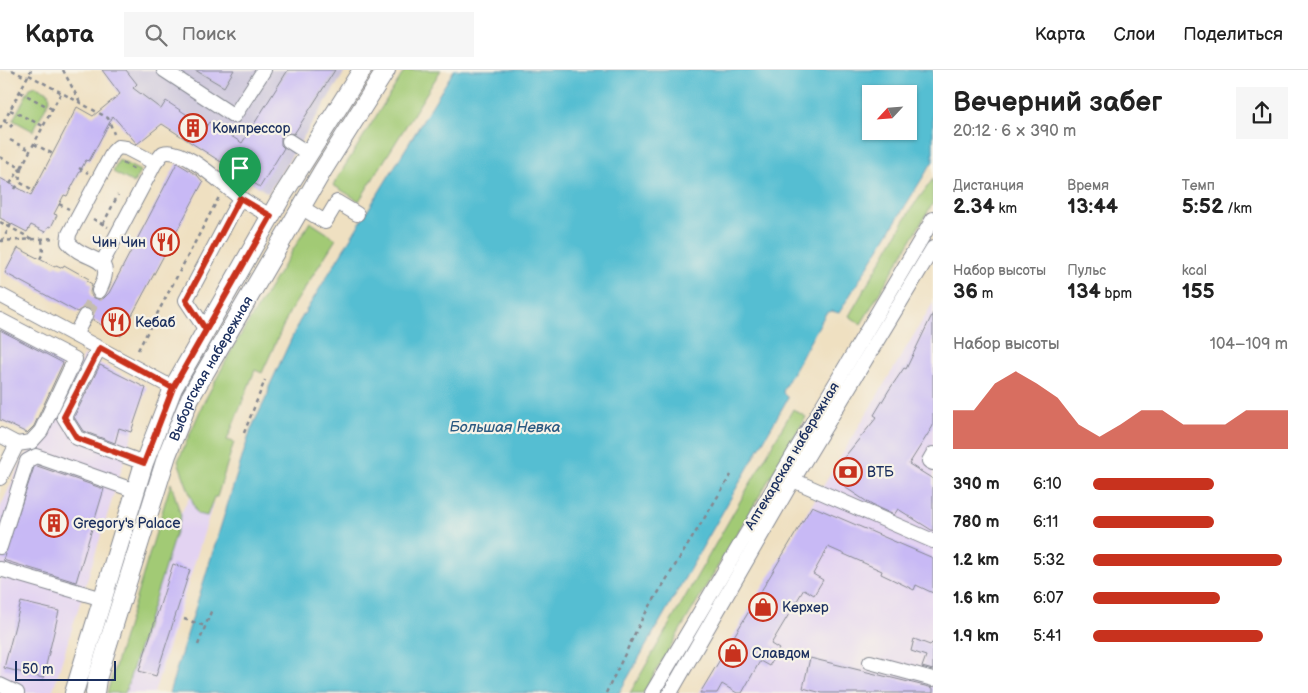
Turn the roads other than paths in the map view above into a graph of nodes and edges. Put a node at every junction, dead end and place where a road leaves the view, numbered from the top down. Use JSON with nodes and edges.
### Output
{"nodes":[{"id":1,"x":164,"y":70,"type":"edge"},
{"id":2,"x":264,"y":70,"type":"edge"},
{"id":3,"x":362,"y":70,"type":"edge"},
{"id":4,"x":386,"y":70,"type":"edge"},
{"id":5,"x":289,"y":141,"type":"dead end"},
{"id":6,"x":309,"y":154,"type":"junction"},
{"id":7,"x":155,"y":163,"type":"junction"},
{"id":8,"x":240,"y":198,"type":"junction"},
{"id":9,"x":301,"y":207,"type":"junction"},
{"id":10,"x":357,"y":214,"type":"dead end"},
{"id":11,"x":271,"y":216,"type":"junction"},
{"id":12,"x":933,"y":219,"type":"edge"},
{"id":13,"x":933,"y":248,"type":"edge"},
{"id":14,"x":102,"y":263,"type":"junction"},
{"id":15,"x":929,"y":264,"type":"edge"},
{"id":16,"x":99,"y":291,"type":"tunnel mouth"},
{"id":17,"x":0,"y":295,"type":"edge"},
{"id":18,"x":85,"y":316,"type":"tunnel mouth"},
{"id":19,"x":0,"y":320,"type":"edge"},
{"id":20,"x":206,"y":330,"type":"junction"},
{"id":21,"x":80,"y":338,"type":"junction"},
{"id":22,"x":100,"y":348,"type":"junction"},
{"id":23,"x":75,"y":359,"type":"junction"},
{"id":24,"x":173,"y":388,"type":"junction"},
{"id":25,"x":0,"y":435,"type":"edge"},
{"id":26,"x":17,"y":444,"type":"junction"},
{"id":27,"x":933,"y":454,"type":"edge"},
{"id":28,"x":144,"y":463,"type":"junction"},
{"id":29,"x":933,"y":463,"type":"edge"},
{"id":30,"x":0,"y":478,"type":"edge"},
{"id":31,"x":793,"y":480,"type":"junction"},
{"id":32,"x":136,"y":491,"type":"junction"},
{"id":33,"x":933,"y":541,"type":"edge"},
{"id":34,"x":0,"y":547,"type":"edge"},
{"id":35,"x":0,"y":569,"type":"edge"},
{"id":36,"x":103,"y":599,"type":"junction"},
{"id":37,"x":870,"y":662,"type":"dead end"},
{"id":38,"x":933,"y":679,"type":"edge"},
{"id":39,"x":0,"y":685,"type":"edge"},
{"id":40,"x":17,"y":693,"type":"edge"},
{"id":41,"x":74,"y":693,"type":"edge"},
{"id":42,"x":95,"y":693,"type":"edge"},
{"id":43,"x":652,"y":693,"type":"edge"},
{"id":44,"x":670,"y":693,"type":"edge"}],
"edges":[{"from":1,"to":2,"type":"street"},
{"from":3,"to":6,"type":"main road","name":"Выборгская набережная"},
{"from":4,"to":9,"type":"main road","name":"Выборгская набережная"},
{"from":5,"to":6,"type":"street"},
{"from":6,"to":11,"type":"main road","name":"Выборгская набережная"},
{"from":7,"to":8,"type":"street"},
{"from":7,"to":14,"type":"street"},
{"from":7,"to":14,"type":"street"},
{"from":8,"to":11,"type":"street"},
{"from":8,"to":20,"type":"street"},
{"from":9,"to":10,"type":"street"},
{"from":9,"to":42,"type":"main road","name":"Выборгская набережная"},
{"from":11,"to":20,"type":"main road","name":"Выборгская набережная"},
{"from":12,"to":43,"type":"street","name":"Аптекарская набережная"},
{"from":13,"to":15,"type":"street","name":"Аптекарская набережная"},
{"from":14,"to":16,"type":"street"},
{"from":15,"to":31,"type":"street","name":"Аптекарская набережная"},
{"from":17,"to":21,"type":"street"},
{"from":18,"to":21,"type":"street"},
{"from":19,"to":23,"type":"street"},
{"from":20,"to":24,"type":"main road","name":"Выборгская набережная"},
{"from":21,"to":22,"type":"street"},
{"from":21,"to":23,"type":"street"},
{"from":22,"to":24,"type":"street"},
{"from":22,"to":28,"type":"street"},
{"from":23,"to":26,"type":"street"},
{"from":24,"to":28,"type":"main road","name":"Выборгская набережная"},
{"from":25,"to":26,"type":"street"},
{"from":26,"to":30,"type":"street"},
{"from":27,"to":29,"type":"street"},
{"from":28,"to":32,"type":"main road","name":"Выборгская набережная"},
{"from":31,"to":33,"type":"street"},
{"from":31,"to":44,"type":"street","name":"Аптекарская набережная"},
{"from":32,"to":34,"type":"street"},
{"from":32,"to":36,"type":"main road","name":"Выборгская набережная"},
{"from":35,"to":36,"type":"street"},
{"from":36,"to":41,"type":"main road","name":"Выборгская набережная"},
{"from":37,"to":38,"type":"street"},
{"from":39,"to":40,"type":"street"}]}
